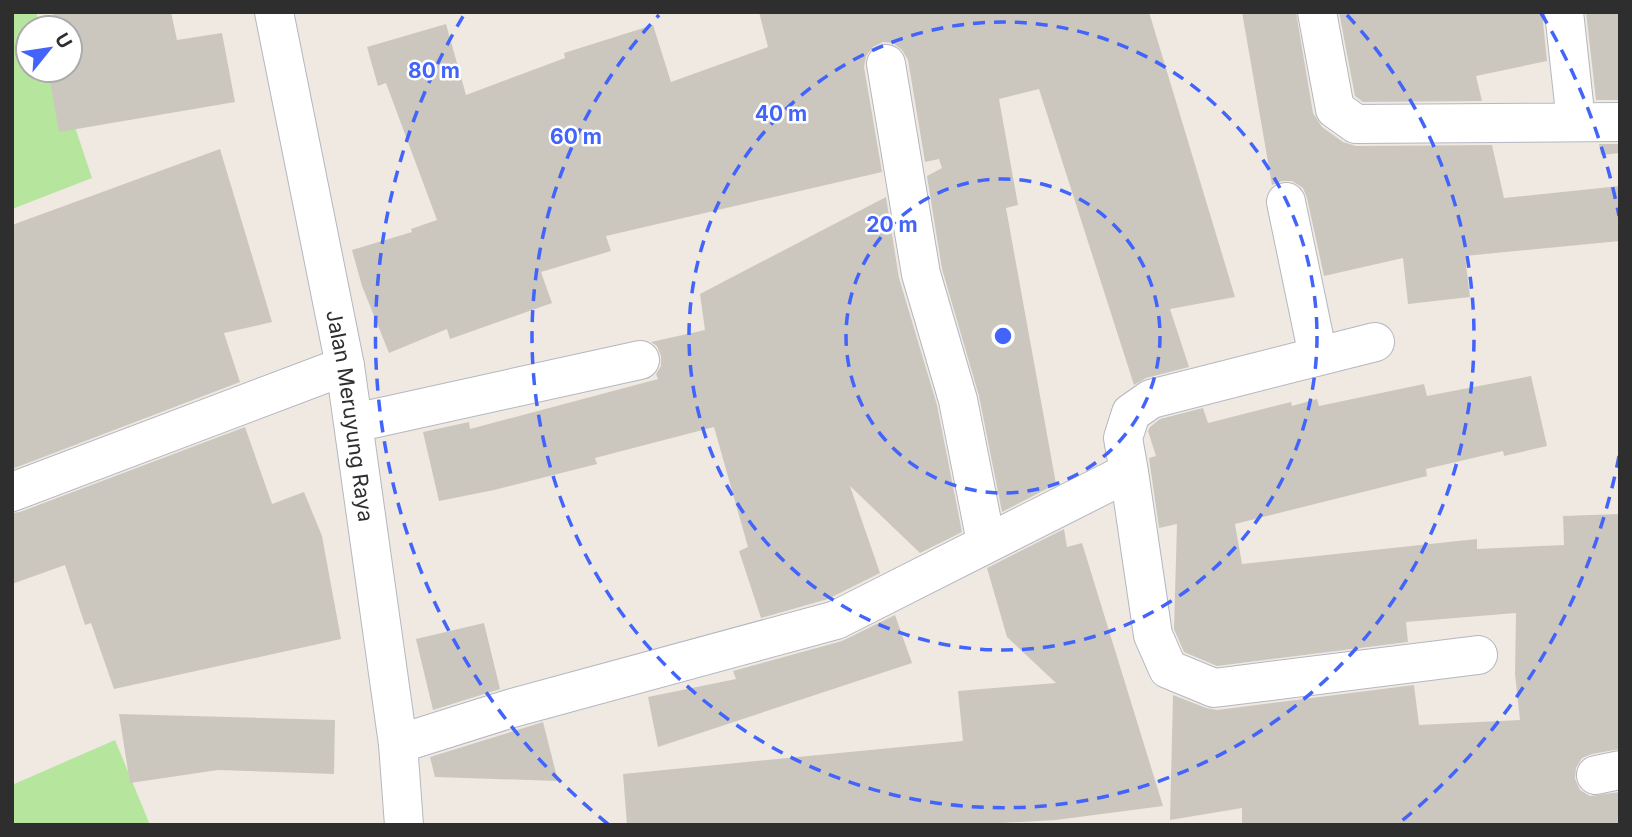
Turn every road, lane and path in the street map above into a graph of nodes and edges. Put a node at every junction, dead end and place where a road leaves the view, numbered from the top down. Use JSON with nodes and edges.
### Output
{"nodes":[{"id":1,"x":274,"y":12,"type":"edge"},
{"id":2,"x":1317,"y":12,"type":"edge"},
{"id":3,"x":1564,"y":12,"type":"edge"},
{"id":4,"x":886,"y":64,"type":"dead end"},
{"id":5,"x":1576,"y":122,"type":"junction"},
{"id":6,"x":1620,"y":122,"type":"edge"},
{"id":7,"x":1286,"y":202,"type":"dead end"},
{"id":8,"x":1375,"y":342,"type":"dead end"},
{"id":9,"x":1318,"y":356,"type":"junction"},
{"id":10,"x":640,"y":360,"type":"dead end"},
{"id":11,"x":345,"y":366,"type":"junction"},
{"id":12,"x":354,"y":423,"type":"junction"},
{"id":13,"x":1129,"y":472,"type":"junction"},
{"id":14,"x":12,"y":492,"type":"edge"},
{"id":15,"x":986,"y":542,"type":"junction"},
{"id":16,"x":1478,"y":655,"type":"dead end"},
{"id":17,"x":398,"y":744,"type":"junction"},
{"id":18,"x":404,"y":825,"type":"edge"}],
"edges":[{"from":1,"to":11,"type":"street","name":"Jalan Meruyung Raya"},
{"from":2,"to":5,"type":"street"},
{"from":3,"to":5,"type":"street"},
{"from":4,"to":15,"type":"street"},
{"from":5,"to":6,"type":"street"},
{"from":7,"to":9,"type":"street"},
{"from":8,"to":9,"type":"street"},
{"from":9,"to":13,"type":"street"},
{"from":10,"to":12,"type":"street"},
{"from":11,"to":12,"type":"street","name":"Jalan Meruyung Raya"},
{"from":11,"to":14,"type":"street"},
{"from":12,"to":17,"type":"street","name":"Jalan Meruyung Raya"},
{"from":13,"to":15,"type":"street"},
{"from":13,"to":16,"type":"street"},
{"from":15,"to":17,"type":"street"},
{"from":17,"to":18,"type":"street","name":"Jalan Meruyung Raya"}]}
